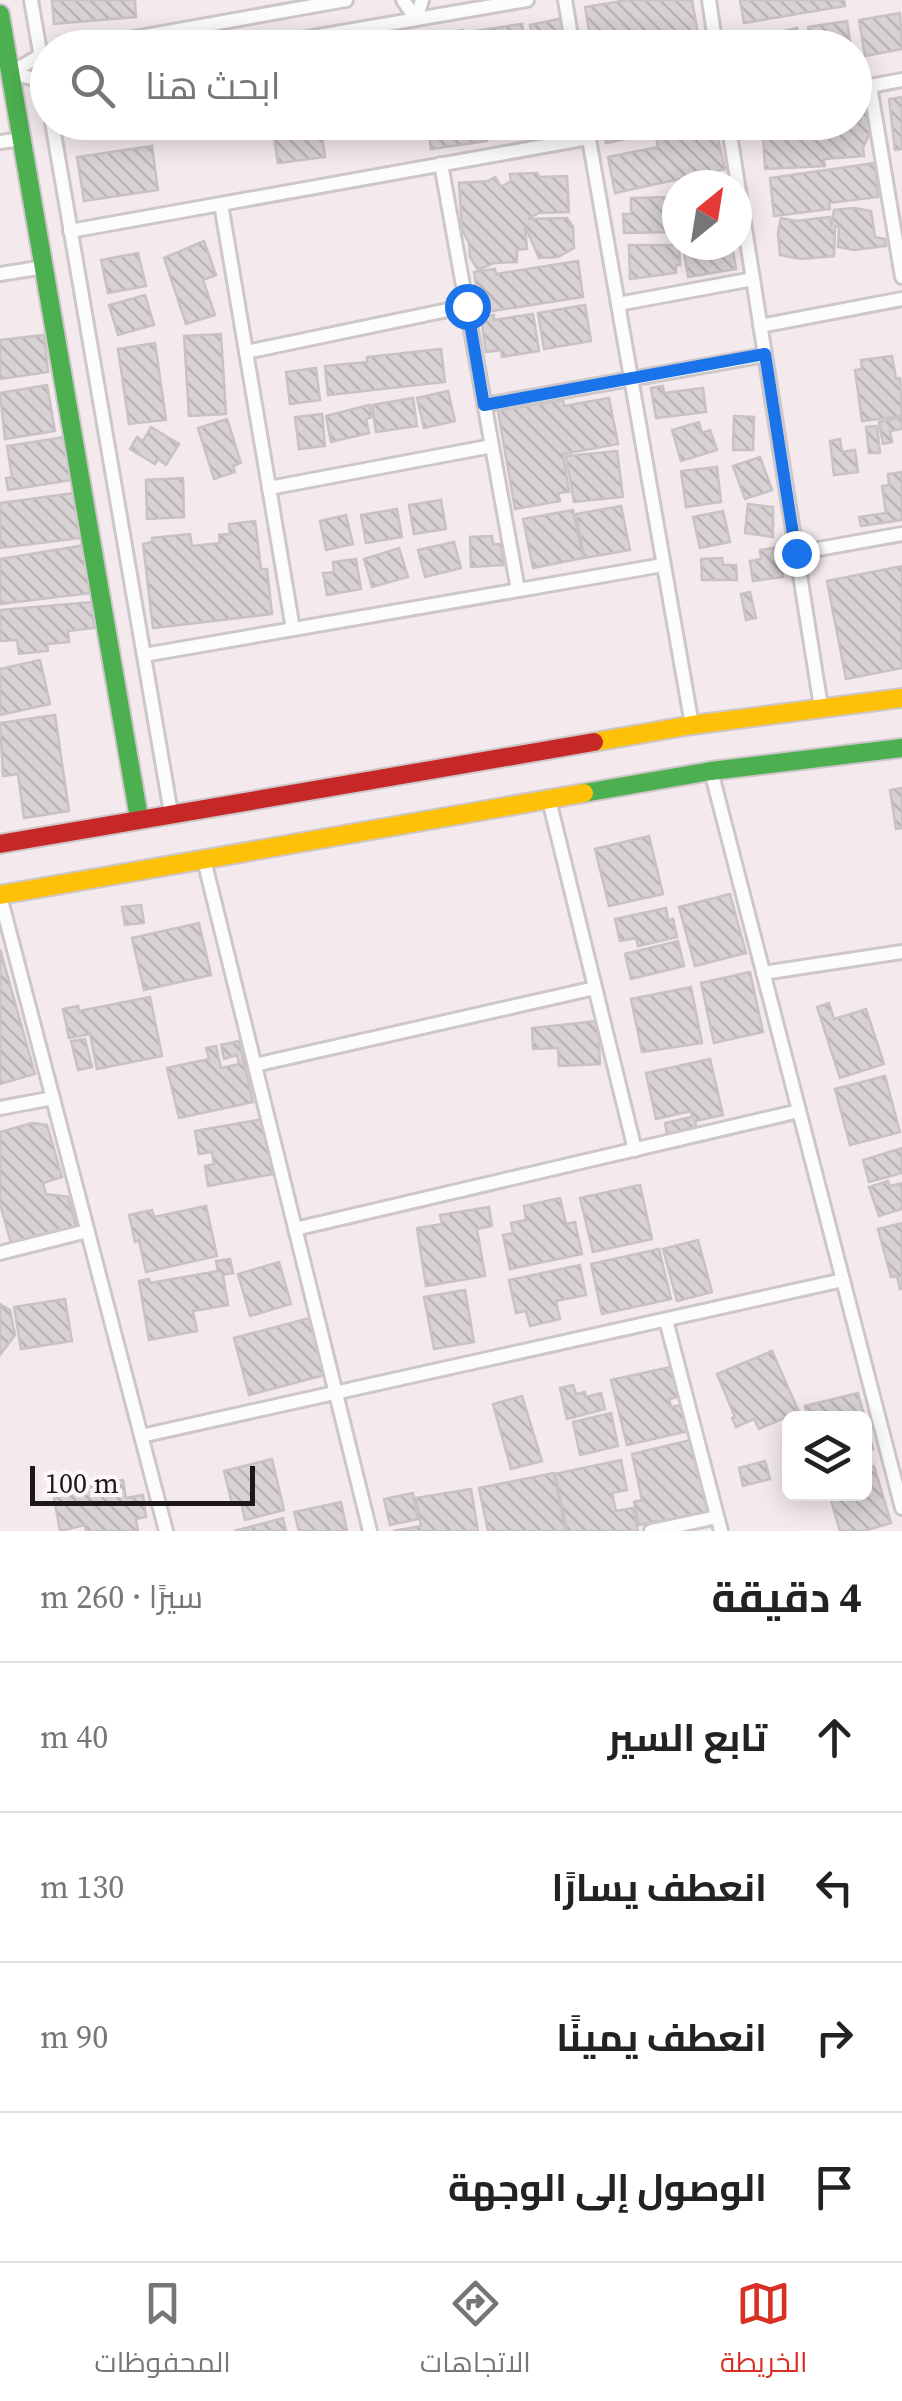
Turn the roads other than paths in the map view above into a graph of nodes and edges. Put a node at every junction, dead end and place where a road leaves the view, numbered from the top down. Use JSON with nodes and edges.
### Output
{"nodes":[{"id":1,"x":30,"y":0,"type":"edge"},
{"id":2,"x":346,"y":0,"type":"edge"},
{"id":3,"x":403,"y":0,"type":"edge"},
{"id":4,"x":422,"y":0,"type":"edge"},
{"id":5,"x":527,"y":0,"type":"edge"},
{"id":6,"x":565,"y":0,"type":"edge"},
{"id":7,"x":709,"y":0,"type":"edge"},
{"id":8,"x":0,"y":14,"type":"edge"},
{"id":9,"x":416,"y":19,"type":"junction"},
{"id":10,"x":38,"y":30,"type":"edge"},
{"id":11,"x":178,"y":30,"type":"edge"},
{"id":12,"x":353,"y":30,"type":"edge"},
{"id":13,"x":570,"y":30,"type":"edge"},
{"id":14,"x":713,"y":30,"type":"edge"},
{"id":15,"x":30,"y":62,"type":"edge"},
{"id":16,"x":10,"y":73,"type":"junction"},
{"id":17,"x":30,"y":78,"type":"edge"},
{"id":18,"x":902,"y":80,"type":"edge"},
{"id":19,"x":872,"y":86,"type":"edge"},
{"id":20,"x":872,"y":97,"type":"edge"},
{"id":21,"x":21,"y":139,"type":"junction"},
{"id":22,"x":55,"y":140,"type":"edge"},
{"id":23,"x":578,"y":140,"type":"edge"},
{"id":24,"x":589,"y":140,"type":"edge"},
{"id":25,"x":731,"y":140,"type":"edge"},
{"id":26,"x":0,"y":142,"type":"edge"},
{"id":27,"x":441,"y":164,"type":"junction"},
{"id":28,"x":221,"y":204,"type":"junction"},
{"id":29,"x":70,"y":230,"type":"junction"},
{"id":30,"x":899,"y":242,"type":"edge"},
{"id":31,"x":44,"y":266,"type":"junction"},
{"id":32,"x":0,"y":274,"type":"edge"},
{"id":33,"x":902,"y":277,"type":"edge"},
{"id":34,"x":753,"y":279,"type":"junction"},
{"id":35,"x":902,"y":299,"type":"edge"},
{"id":36,"x":618,"y":304,"type":"junction"},
{"id":37,"x":467,"y":306,"type":"junction"},
{"id":38,"x":760,"y":326,"type":"junction"},
{"id":39,"x":246,"y":352,"type":"junction"},
{"id":40,"x":765,"y":354,"type":"junction"},
{"id":41,"x":631,"y":380,"type":"junction"},
{"id":42,"x":484,"y":405,"type":"junction"},
{"id":43,"x":492,"y":446,"type":"junction"},
{"id":44,"x":269,"y":488,"type":"junction"},
{"id":45,"x":902,"y":534,"type":"edge"},
{"id":46,"x":796,"y":553,"type":"junction"},
{"id":47,"x":664,"y":565,"type":"junction"},
{"id":48,"x":518,"y":590,"type":"junction"},
{"id":49,"x":293,"y":629,"type":"junction"},
{"id":50,"x":144,"y":656,"type":"junction"},
{"id":51,"x":902,"y":698,"type":"edge"},
{"id":52,"x":821,"y":707,"type":"junction"},
{"id":53,"x":692,"y":725,"type":"junction"},
{"id":54,"x":902,"y":748,"type":"edge"},
{"id":55,"x":711,"y":772,"type":"junction"},
{"id":56,"x":549,"y":800,"type":"junction"},
{"id":57,"x":171,"y":813,"type":"junction"},
{"id":58,"x":140,"y":818,"type":"junction"},
{"id":59,"x":0,"y":844,"type":"edge"},
{"id":60,"x":204,"y":860,"type":"junction"},
{"id":61,"x":0,"y":896,"type":"edge"},
{"id":62,"x":902,"y":952,"type":"edge"},
{"id":63,"x":763,"y":973,"type":"junction"},
{"id":64,"x":595,"y":988,"type":"junction"},
{"id":65,"x":255,"y":1065,"type":"junction"},
{"id":66,"x":53,"y":1098,"type":"junction"},
{"id":67,"x":0,"y":1108,"type":"edge"},
{"id":68,"x":799,"y":1111,"type":"junction"},
{"id":69,"x":635,"y":1150,"type":"junction"},
{"id":70,"x":296,"y":1229,"type":"junction"},
{"id":71,"x":87,"y":1231,"type":"junction"},
{"id":72,"x":0,"y":1253,"type":"edge"},
{"id":73,"x":843,"y":1280,"type":"junction"},
{"id":74,"x":666,"y":1320,"type":"junction"},
{"id":75,"x":336,"y":1394,"type":"junction"},
{"id":76,"x":141,"y":1436,"type":"junction"},
{"id":77,"x":902,"y":1508,"type":"edge"},
{"id":78,"x":719,"y":1524,"type":"edge"},
{"id":79,"x":166,"y":1531,"type":"edge"},
{"id":80,"x":370,"y":1531,"type":"edge"},
{"id":81,"x":651,"y":1531,"type":"edge"}],
"edges":[{"from":1,"to":10,"type":"street"},
{"from":2,"to":11,"type":"street"},
{"from":3,"to":9,"type":"street"},
{"from":4,"to":9,"type":"street"},
{"from":5,"to":9,"type":"street"},
{"from":6,"to":13,"type":"street"},
{"from":7,"to":14,"type":"street"},
{"from":8,"to":16,"type":"main road"},
{"from":9,"to":12,"type":"street"},
{"from":15,"to":16,"type":"street"},
{"from":16,"to":17,"type":"street"},
{"from":16,"to":21,"type":"main road"},
{"from":18,"to":19,"type":"street"},
{"from":20,"to":30,"type":"street"},
{"from":21,"to":26,"type":"street"},
{"from":21,"to":31,"type":"main road"},
{"from":22,"to":29,"type":"street"},
{"from":23,"to":27,"type":"street"},
{"from":24,"to":36,"type":"street"},
{"from":25,"to":34,"type":"street"},
{"from":27,"to":28,"type":"street"},
{"from":27,"to":37,"type":"street"},
{"from":28,"to":29,"type":"street"},
{"from":28,"to":39,"type":"street"},
{"from":29,"to":50,"type":"street"},
{"from":30,"to":33,"type":"street"},
{"from":31,"to":32,"type":"street"},
{"from":31,"to":58,"type":"main road"},
{"from":34,"to":36,"type":"street"},
{"from":34,"to":38,"type":"street"},
{"from":35,"to":38,"type":"street"},
{"from":36,"to":41,"type":"street"},
{"from":37,"to":39,"type":"street"},
{"from":37,"to":42,"type":"street"},
{"from":38,"to":40,"type":"street"},
{"from":39,"to":44,"type":"street"},
{"from":40,"to":41,"type":"street"},
{"from":40,"to":46,"type":"street"},
{"from":41,"to":42,"type":"street"},
{"from":41,"to":47,"type":"street"},
{"from":42,"to":43,"type":"street"},
{"from":43,"to":44,"type":"street"},
{"from":43,"to":48,"type":"street"},
{"from":44,"to":49,"type":"street"},
{"from":45,"to":46,"type":"street"},
{"from":46,"to":52,"type":"street"},
{"from":47,"to":48,"type":"street"},
{"from":47,"to":53,"type":"street"},
{"from":48,"to":49,"type":"street"},
{"from":49,"to":50,"type":"street"},
{"from":50,"to":57,"type":"street"},
{"from":51,"to":52,"type":"main road"},
{"from":52,"to":53,"type":"main road"},
{"from":53,"to":57,"type":"main road"},
{"from":54,"to":55,"type":"main road"},
{"from":55,"to":56,"type":"main road"},
{"from":55,"to":63,"type":"street"},
{"from":56,"to":60,"type":"main road"},
{"from":56,"to":64,"type":"street"},
{"from":57,"to":58,"type":"main road"},
{"from":58,"to":59,"type":"main road"},
{"from":60,"to":61,"type":"main road"},
{"from":60,"to":65,"type":"street"},
{"from":61,"to":66,"type":"street"},
{"from":62,"to":63,"type":"street"},
{"from":63,"to":68,"type":"street"},
{"from":64,"to":65,"type":"street"},
{"from":64,"to":69,"type":"street"},
{"from":65,"to":70,"type":"street"},
{"from":66,"to":67,"type":"street"},
{"from":66,"to":71,"type":"street"},
{"from":68,"to":69,"type":"street"},
{"from":68,"to":73,"type":"street"},
{"from":69,"to":70,"type":"street"},
{"from":70,"to":75,"type":"street"},
{"from":71,"to":72,"type":"street"},
{"from":71,"to":76,"type":"street"},
{"from":73,"to":74,"type":"street"},
{"from":73,"to":77,"type":"street"},
{"from":74,"to":75,"type":"street"},
{"from":74,"to":78,"type":"street"},
{"from":75,"to":76,"type":"street"},
{"from":75,"to":80,"type":"street"},
{"from":76,"to":79,"type":"street"},
{"from":78,"to":81,"type":"street"}]}
